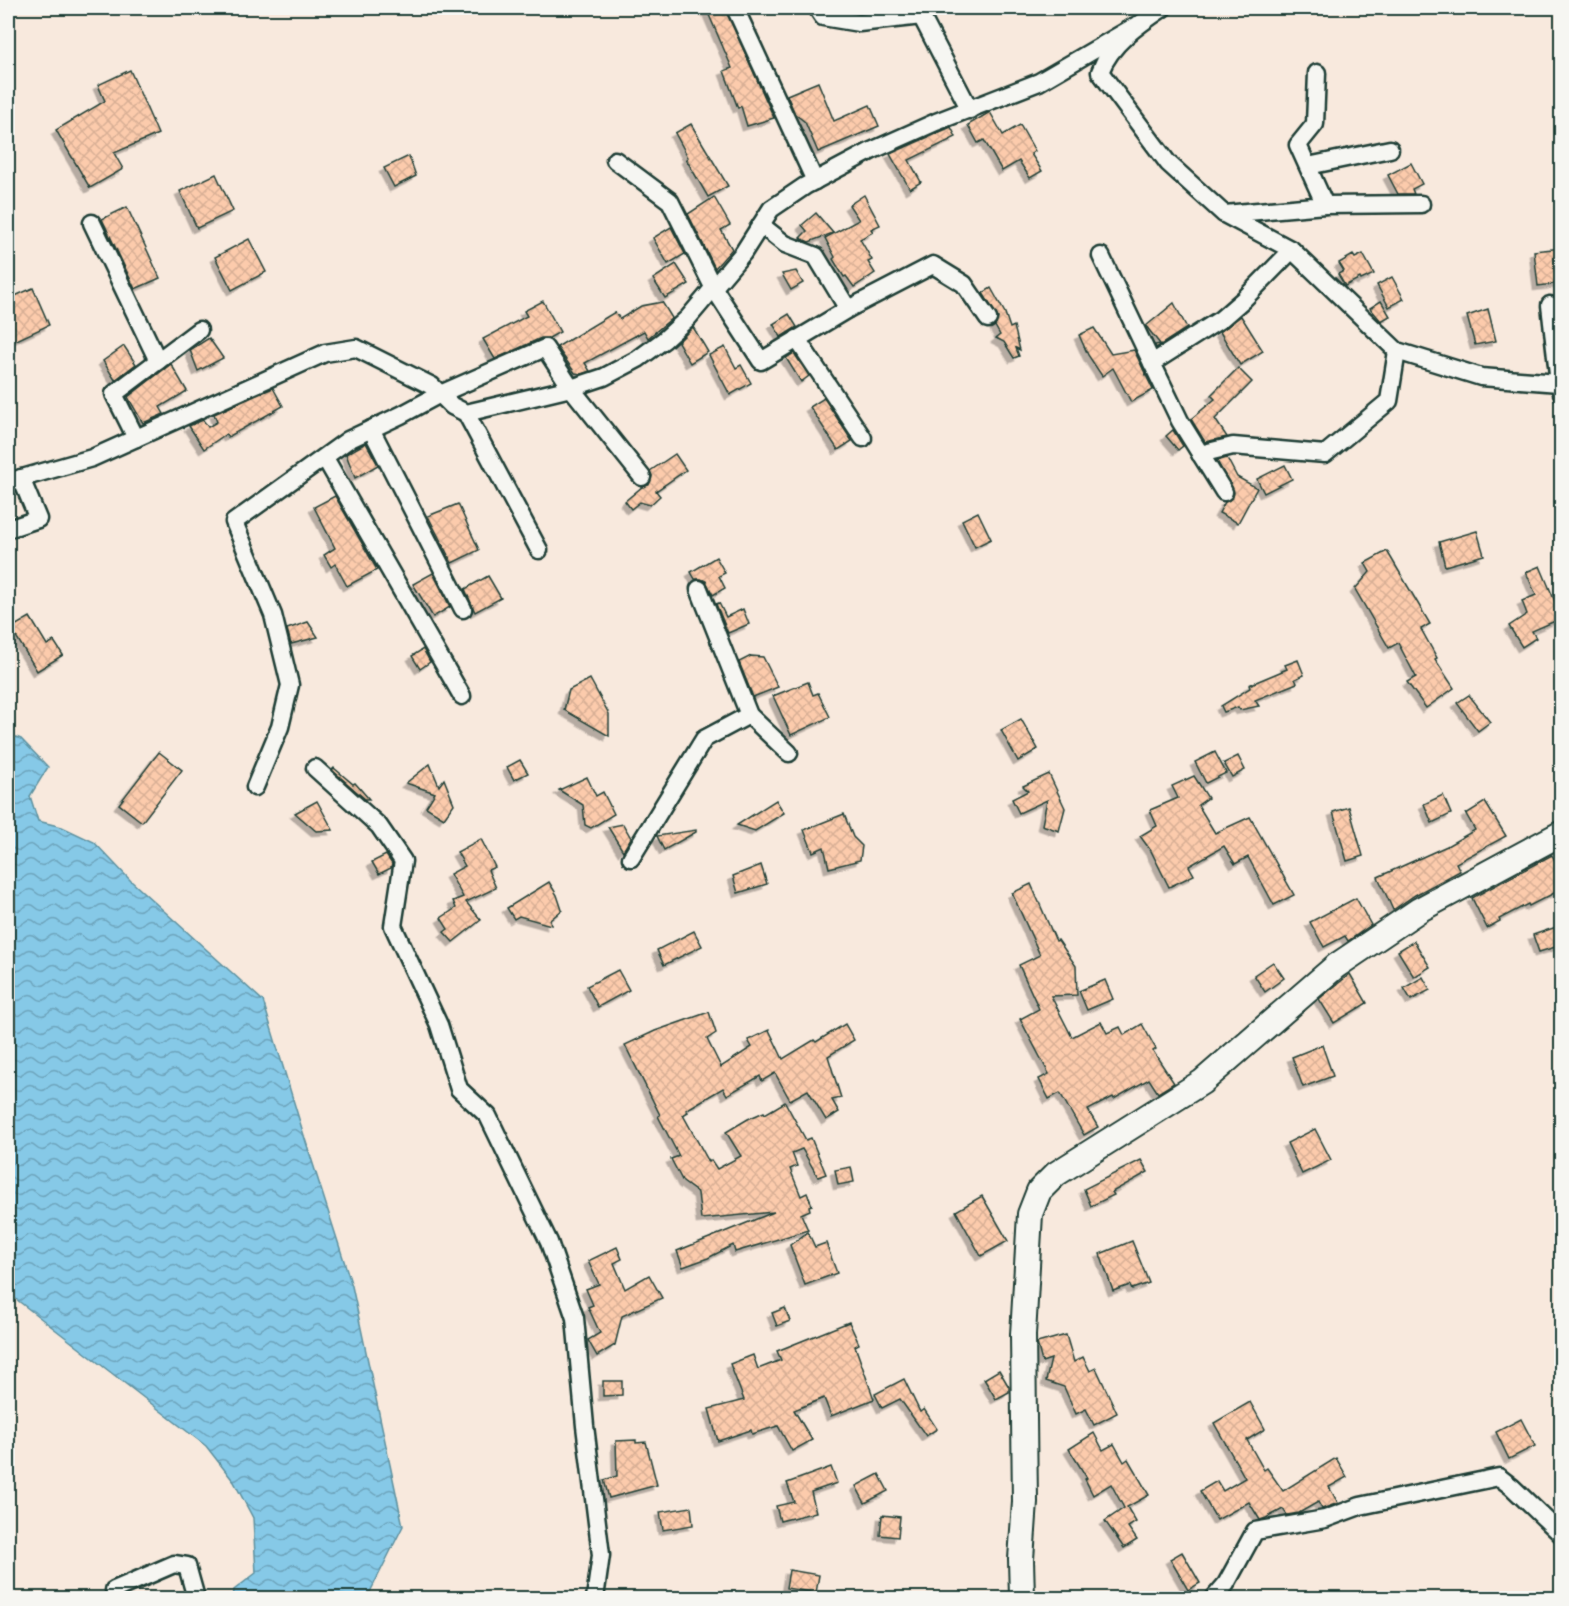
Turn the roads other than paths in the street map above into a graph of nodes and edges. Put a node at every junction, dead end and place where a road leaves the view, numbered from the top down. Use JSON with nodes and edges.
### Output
{"nodes":[{"id":1,"x":735,"y":8,"type":"edge"},
{"id":2,"x":817,"y":8,"type":"edge"},
{"id":3,"x":1163,"y":8,"type":"edge"},
{"id":4,"x":919,"y":12,"type":"edge"},
{"id":5,"x":1137,"y":25,"type":"junction"},
{"id":6,"x":1317,"y":73,"type":"dead end"},
{"id":7,"x":970,"y":110,"type":"junction"},
{"id":8,"x":1390,"y":149,"type":"dead end"},
{"id":9,"x":615,"y":160,"type":"dead end"},
{"id":10,"x":1308,"y":166,"type":"junction"},
{"id":11,"x":815,"y":181,"type":"junction"},
{"id":12,"x":1422,"y":204,"type":"dead end"},
{"id":13,"x":1325,"y":205,"type":"junction"},
{"id":14,"x":1224,"y":214,"type":"junction"},
{"id":15,"x":92,"y":223,"type":"dead end"},
{"id":16,"x":761,"y":225,"type":"junction"},
{"id":17,"x":1292,"y":250,"type":"junction"},
{"id":18,"x":1101,"y":256,"type":"dead end"},
{"id":19,"x":714,"y":286,"type":"junction"},
{"id":20,"x":1550,"y":305,"type":"dead end"},
{"id":21,"x":848,"y":309,"type":"junction"},
{"id":22,"x":988,"y":319,"type":"dead end"},
{"id":23,"x":199,"y":330,"type":"dead end"},
{"id":24,"x":797,"y":339,"type":"junction"},
{"id":25,"x":1397,"y":351,"type":"junction"},
{"id":26,"x":158,"y":361,"type":"junction"},
{"id":27,"x":1152,"y":363,"type":"junction"},
{"id":28,"x":571,"y":388,"type":"junction"},
{"id":29,"x":1560,"y":388,"type":"edge"},
{"id":30,"x":436,"y":390,"type":"junction"},
{"id":31,"x":466,"y":413,"type":"junction"},
{"id":32,"x":371,"y":429,"type":"junction"},
{"id":33,"x":136,"y":438,"type":"junction"},
{"id":34,"x":863,"y":438,"type":"dead end"},
{"id":35,"x":1200,"y":454,"type":"junction"},
{"id":36,"x":325,"y":458,"type":"junction"},
{"id":37,"x":642,"y":477,"type":"dead end"},
{"id":38,"x":14,"y":480,"type":"edge"},
{"id":39,"x":1224,"y":492,"type":"dead end"},
{"id":40,"x":8,"y":529,"type":"edge"},
{"id":41,"x":539,"y":550,"type":"dead end"},
{"id":42,"x":699,"y":589,"type":"dead end"},
{"id":43,"x":463,"y":609,"type":"dead end"},
{"id":44,"x":462,"y":696,"type":"dead end"},
{"id":45,"x":749,"y":715,"type":"junction"},
{"id":46,"x":789,"y":753,"type":"dead end"},
{"id":47,"x":315,"y":768,"type":"dead end"},
{"id":48,"x":255,"y":788,"type":"dead end"},
{"id":49,"x":1562,"y":833,"type":"edge"},
{"id":50,"x":631,"y":858,"type":"dead end"},
{"id":51,"x":1562,"y":1535,"type":"edge"},
{"id":52,"x":114,"y":1590,"type":"dead end"},
{"id":53,"x":196,"y":1599,"type":"edge"},
{"id":54,"x":595,"y":1599,"type":"edge"},
{"id":55,"x":1022,"y":1599,"type":"edge"},
{"id":56,"x":1214,"y":1599,"type":"edge"}],
"edges":[{"from":1,"to":11,"type":"street"},
{"from":2,"to":4,"type":"street"},
{"from":3,"to":5,"type":"street"},
{"from":4,"to":7,"type":"street"},
{"from":5,"to":7,"type":"street"},
{"from":5,"to":14,"type":"street"},
{"from":6,"to":10,"type":"street"},
{"from":7,"to":11,"type":"street"},
{"from":8,"to":10,"type":"street"},
{"from":9,"to":19,"type":"street"},
{"from":10,"to":13,"type":"street"},
{"from":11,"to":16,"type":"street"},
{"from":12,"to":13,"type":"street"},
{"from":13,"to":14,"type":"street"},
{"from":14,"to":17,"type":"street"},
{"from":15,"to":26,"type":"street"},
{"from":16,"to":19,"type":"street"},
{"from":16,"to":21,"type":"street"},
{"from":17,"to":25,"type":"street"},
{"from":17,"to":27,"type":"street"},
{"from":18,"to":27,"type":"street"},
{"from":19,"to":24,"type":"street"},
{"from":19,"to":28,"type":"street"},
{"from":20,"to":29,"type":"street"},
{"from":21,"to":22,"type":"street"},
{"from":21,"to":24,"type":"street"},
{"from":23,"to":26,"type":"street"},
{"from":24,"to":34,"type":"street"},
{"from":25,"to":29,"type":"street"},
{"from":25,"to":35,"type":"street"},
{"from":26,"to":33,"type":"street"},
{"from":27,"to":35,"type":"street"},
{"from":28,"to":30,"type":"street"},
{"from":28,"to":31,"type":"street"},
{"from":28,"to":37,"type":"street"},
{"from":30,"to":31,"type":"street"},
{"from":30,"to":32,"type":"street"},
{"from":30,"to":33,"type":"street"},
{"from":31,"to":41,"type":"street"},
{"from":32,"to":36,"type":"street"},
{"from":32,"to":43,"type":"street"},
{"from":33,"to":38,"type":"street"},
{"from":35,"to":39,"type":"street"},
{"from":36,"to":44,"type":"street"},
{"from":36,"to":48,"type":"street"},
{"from":38,"to":40,"type":"street"},
{"from":42,"to":45,"type":"street"},
{"from":45,"to":46,"type":"street"},
{"from":45,"to":50,"type":"street"},
{"from":47,"to":54,"type":"street"},
{"from":49,"to":55,"type":"main road"},
{"from":51,"to":56,"type":"street"},
{"from":52,"to":53,"type":"street"}]}
